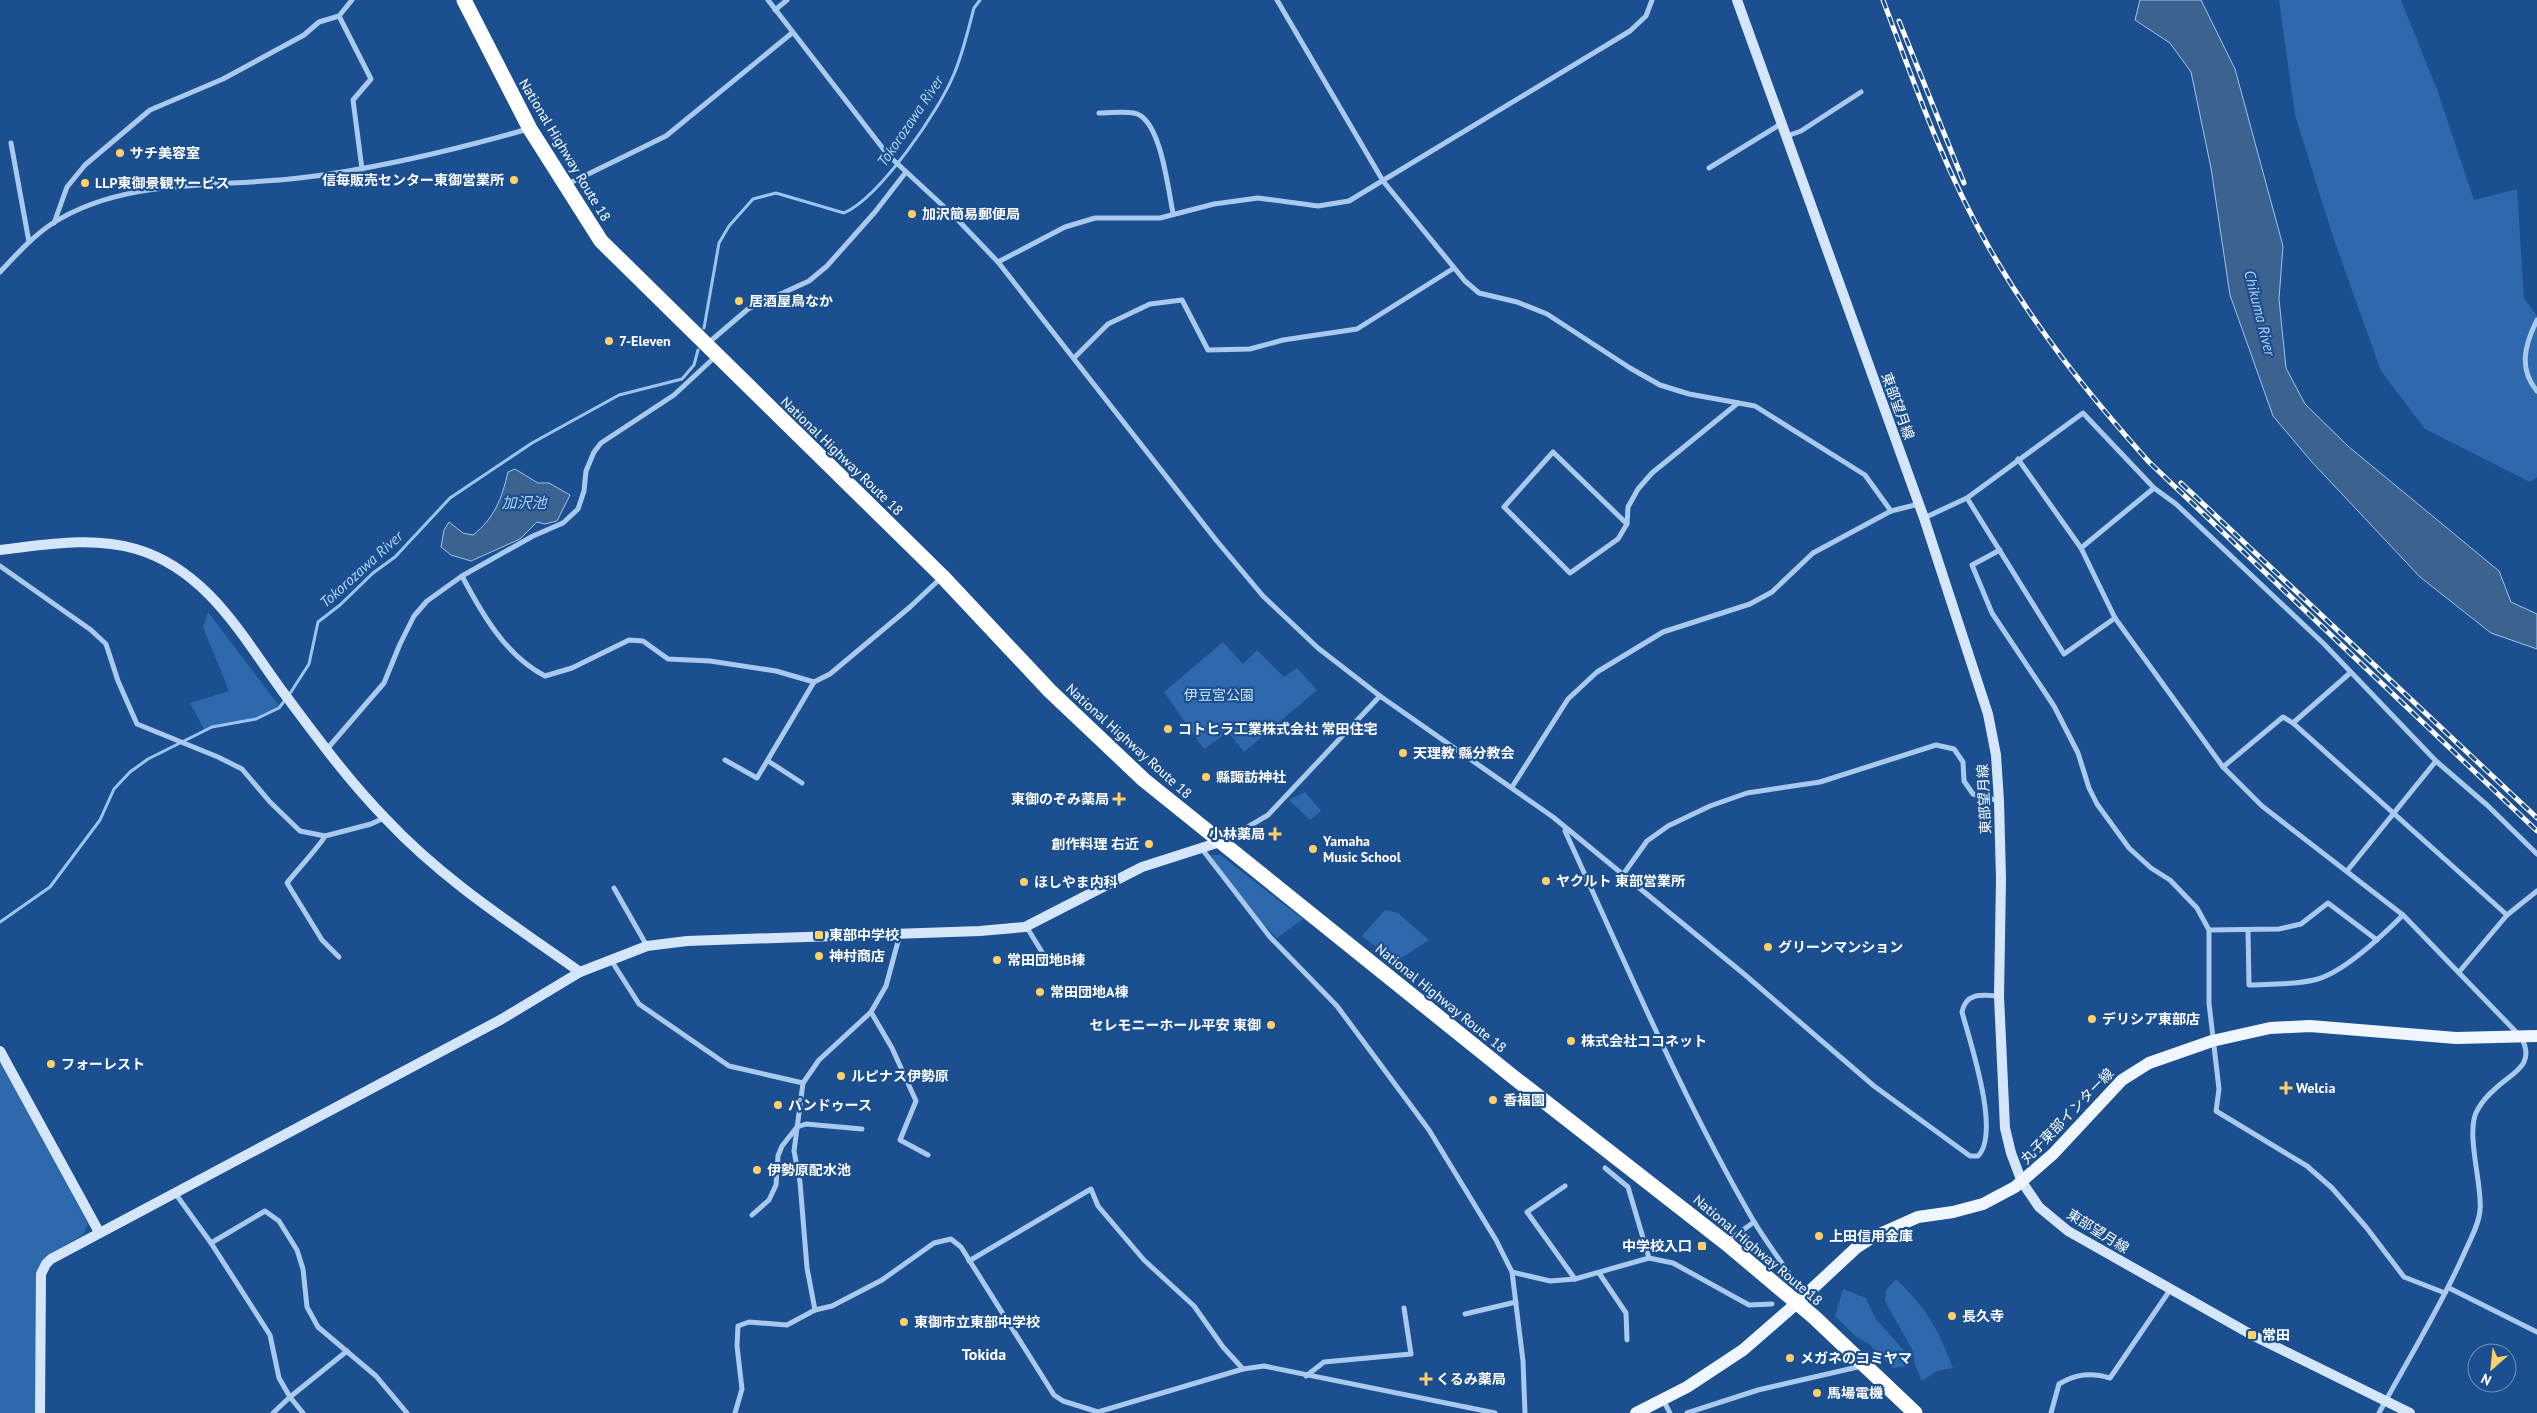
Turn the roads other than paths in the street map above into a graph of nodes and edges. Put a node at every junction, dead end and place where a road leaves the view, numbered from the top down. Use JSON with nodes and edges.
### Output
{"nodes":[{"id":1,"x":352,"y":0,"type":"edge"},
{"id":2,"x":464,"y":0,"type":"edge"},
{"id":3,"x":768,"y":0,"type":"edge"},
{"id":4,"x":788,"y":0,"type":"edge"},
{"id":5,"x":1278,"y":0,"type":"edge"},
{"id":6,"x":1652,"y":0,"type":"edge"},
{"id":7,"x":1737,"y":0,"type":"edge"},
{"id":8,"x":775,"y":10,"type":"junction"},
{"id":9,"x":339,"y":16,"type":"junction"},
{"id":10,"x":792,"y":33,"type":"junction"},
{"id":11,"x":1861,"y":92,"type":"dead end"},
{"id":12,"x":1099,"y":113,"type":"dead end"},
{"id":13,"x":1782,"y":123,"type":"junction"},
{"id":14,"x":530,"y":129,"type":"junction"},
{"id":15,"x":1787,"y":136,"type":"junction"},
{"id":16,"x":11,"y":143,"type":"dead end"},
{"id":17,"x":1709,"y":168,"type":"dead end"},
{"id":18,"x":362,"y":169,"type":"junction"},
{"id":19,"x":906,"y":172,"type":"junction"},
{"id":20,"x":560,"y":179,"type":"junction"},
{"id":21,"x":1383,"y":181,"type":"junction"},
{"id":22,"x":1173,"y":213,"type":"junction"},
{"id":23,"x":54,"y":222,"type":"junction"},
{"id":24,"x":29,"y":242,"type":"junction"},
{"id":25,"x":998,"y":262,"type":"junction"},
{"id":26,"x":1454,"y":268,"type":"junction"},
{"id":27,"x":0,"y":272,"type":"edge"},
{"id":28,"x":2537,"y":320,"type":"edge"},
{"id":29,"x":711,"y":350,"type":"junction"},
{"id":30,"x":1074,"y":358,"type":"junction"},
{"id":31,"x":2537,"y":391,"type":"edge"},
{"id":32,"x":1738,"y":403,"type":"junction"},
{"id":33,"x":2018,"y":459,"type":"junction"},
{"id":34,"x":2154,"y":488,"type":"junction"},
{"id":35,"x":1967,"y":498,"type":"junction"},
{"id":36,"x":1919,"y":504,"type":"junction"},
{"id":37,"x":1891,"y":511,"type":"junction"},
{"id":38,"x":1924,"y":518,"type":"junction"},
{"id":39,"x":1627,"y":524,"type":"junction"},
{"id":40,"x":2081,"y":548,"type":"junction"},
{"id":41,"x":0,"y":550,"type":"edge"},
{"id":42,"x":2000,"y":550,"type":"junction"},
{"id":43,"x":0,"y":566,"type":"edge"},
{"id":44,"x":462,"y":576,"type":"junction"},
{"id":45,"x":942,"y":576,"type":"junction"},
{"id":46,"x":2115,"y":618,"type":"junction"},
{"id":47,"x":2350,"y":673,"type":"junction"},
{"id":48,"x":814,"y":682,"type":"junction"},
{"id":49,"x":1380,"y":696,"type":"junction"},
{"id":50,"x":2293,"y":723,"type":"junction"},
{"id":51,"x":327,"y":750,"type":"junction"},
{"id":52,"x":725,"y":760,"type":"dead end"},
{"id":53,"x":768,"y":761,"type":"junction"},
{"id":54,"x":2436,"y":761,"type":"junction"},
{"id":55,"x":2223,"y":767,"type":"junction"},
{"id":56,"x":802,"y":783,"type":"dead end"},
{"id":57,"x":1512,"y":787,"type":"junction"},
{"id":58,"x":1999,"y":801,"type":"junction"},
{"id":59,"x":2394,"y":813,"type":"junction"},
{"id":60,"x":384,"y":818,"type":"junction"},
{"id":61,"x":1564,"y":828,"type":"junction"},
{"id":62,"x":325,"y":836,"type":"junction"},
{"id":63,"x":1220,"y":842,"type":"junction"},
{"id":64,"x":1202,"y":849,"type":"junction"},
{"id":65,"x":2537,"y":854,"type":"edge"},
{"id":66,"x":2346,"y":871,"type":"junction"},
{"id":67,"x":1622,"y":876,"type":"junction"},
{"id":68,"x":614,"y":888,"type":"dead end"},
{"id":69,"x":2537,"y":891,"type":"edge"},
{"id":70,"x":2403,"y":915,"type":"junction"},
{"id":71,"x":2507,"y":915,"type":"junction"},
{"id":72,"x":1026,"y":926,"type":"junction"},
{"id":73,"x":2208,"y":930,"type":"junction"},
{"id":74,"x":2248,"y":930,"type":"junction"},
{"id":75,"x":900,"y":934,"type":"junction"},
{"id":76,"x":2377,"y":940,"type":"junction"},
{"id":77,"x":647,"y":946,"type":"junction"},
{"id":78,"x":1078,"y":957,"type":"dead end"},
{"id":79,"x":339,"y":958,"type":"dead end"},
{"id":80,"x":610,"y":959,"type":"junction"},
{"id":81,"x":580,"y":972,"type":"junction"},
{"id":82,"x":2459,"y":972,"type":"junction"},
{"id":83,"x":1999,"y":996,"type":"junction"},
{"id":84,"x":871,"y":1012,"type":"junction"},
{"id":85,"x":2537,"y":1036,"type":"edge"},
{"id":86,"x":2521,"y":1037,"type":"junction"},
{"id":87,"x":2212,"y":1041,"type":"junction"},
{"id":88,"x":0,"y":1051,"type":"edge"},
{"id":89,"x":803,"y":1083,"type":"junction"},
{"id":90,"x":797,"y":1128,"type":"junction"},
{"id":91,"x":862,"y":1130,"type":"dead end"},
{"id":92,"x":928,"y":1155,"type":"dead end"},
{"id":93,"x":1605,"y":1168,"type":"dead end"},
{"id":94,"x":2022,"y":1182,"type":"junction"},
{"id":95,"x":1566,"y":1186,"type":"dead end"},
{"id":96,"x":175,"y":1193,"type":"junction"},
{"id":97,"x":752,"y":1215,"type":"dead end"},
{"id":98,"x":1754,"y":1222,"type":"junction"},
{"id":99,"x":99,"y":1232,"type":"junction"},
{"id":100,"x":211,"y":1243,"type":"junction"},
{"id":101,"x":1726,"y":1243,"type":"junction"},
{"id":102,"x":1649,"y":1258,"type":"junction"},
{"id":103,"x":969,"y":1261,"type":"junction"},
{"id":104,"x":1512,"y":1272,"type":"junction"},
{"id":105,"x":1599,"y":1273,"type":"junction"},
{"id":106,"x":1574,"y":1279,"type":"junction"},
{"id":107,"x":1795,"y":1283,"type":"dead end"},
{"id":108,"x":2449,"y":1288,"type":"junction"},
{"id":109,"x":2170,"y":1290,"type":"junction"},
{"id":110,"x":2445,"y":1294,"type":"junction"},
{"id":111,"x":1516,"y":1302,"type":"junction"},
{"id":112,"x":1797,"y":1303,"type":"junction"},
{"id":113,"x":1772,"y":1304,"type":"dead end"},
{"id":114,"x":1404,"y":1308,"type":"dead end"},
{"id":115,"x":815,"y":1310,"type":"junction"},
{"id":116,"x":1465,"y":1314,"type":"dead end"},
{"id":117,"x":2537,"y":1332,"type":"edge"},
{"id":118,"x":1627,"y":1340,"type":"dead end"},
{"id":119,"x":347,"y":1352,"type":"junction"},
{"id":120,"x":1864,"y":1365,"type":"junction"},
{"id":121,"x":1244,"y":1369,"type":"junction"},
{"id":122,"x":1306,"y":1376,"type":"junction"},
{"id":123,"x":290,"y":1397,"type":"junction"},
{"id":124,"x":1663,"y":1400,"type":"junction"},
{"id":125,"x":2386,"y":1402,"type":"junction"},
{"id":126,"x":40,"y":1413,"type":"edge"},
{"id":127,"x":273,"y":1413,"type":"edge"},
{"id":128,"x":302,"y":1413,"type":"edge"},
{"id":129,"x":407,"y":1413,"type":"edge"},
{"id":130,"x":735,"y":1413,"type":"edge"},
{"id":131,"x":1098,"y":1413,"type":"edge"},
{"id":132,"x":1495,"y":1413,"type":"edge"},
{"id":133,"x":1525,"y":1413,"type":"edge"},
{"id":134,"x":1636,"y":1413,"type":"edge"},
{"id":135,"x":1670,"y":1413,"type":"edge"},
{"id":136,"x":1687,"y":1413,"type":"edge"},
{"id":137,"x":1915,"y":1413,"type":"edge"},
{"id":138,"x":2051,"y":1413,"type":"edge"},
{"id":139,"x":2380,"y":1413,"type":"edge"},
{"id":140,"x":2410,"y":1413,"type":"edge"}],
"edges":[{"from":1,"to":9,"type":"street"},
{"from":2,"to":14,"type":"highway","name":"National Highway Route 18"},
{"from":3,"to":8,"type":"street"},
{"from":4,"to":8,"type":"street"},
{"from":5,"to":21,"type":"street"},
{"from":6,"to":21,"type":"street"},
{"from":7,"to":13,"type":"street","name":"東部望月線"},
{"from":8,"to":10,"type":"street"},
{"from":9,"to":18,"type":"street"},
{"from":9,"to":23,"type":"street"},
{"from":10,"to":19,"type":"street"},
{"from":10,"to":20,"type":"street"},
{"from":11,"to":15,"type":"street"},
{"from":12,"to":22,"type":"street"},
{"from":13,"to":15,"type":"street","name":"東部望月線"},
{"from":13,"to":17,"type":"street"},
{"from":14,"to":18,"type":"street"},
{"from":14,"to":20,"type":"highway","name":"National Highway Route 18"},
{"from":15,"to":36,"type":"street","name":"東部望月線"},
{"from":16,"to":24,"type":"street"},
{"from":18,"to":23,"type":"street"},
{"from":19,"to":25,"type":"street"},
{"from":19,"to":29,"type":"street"},
{"from":20,"to":29,"type":"highway","name":"National Highway Route 18"},
{"from":21,"to":22,"type":"street"},
{"from":21,"to":26,"type":"street"},
{"from":22,"to":25,"type":"street"},
{"from":23,"to":24,"type":"street"},
{"from":24,"to":27,"type":"street"},
{"from":25,"to":30,"type":"street"},
{"from":26,"to":30,"type":"street"},
{"from":26,"to":32,"type":"street"},
{"from":28,"to":31,"type":"street"},
{"from":29,"to":44,"type":"street"},
{"from":29,"to":45,"type":"highway","name":"National Highway Route 18"},
{"from":30,"to":49,"type":"street"},
{"from":32,"to":37,"type":"street"},
{"from":32,"to":39,"type":"street"},
{"from":33,"to":34,"type":"street"},
{"from":33,"to":35,"type":"street"},
{"from":33,"to":40,"type":"street"},
{"from":34,"to":40,"type":"street"},
{"from":34,"to":47,"type":"street"},
{"from":35,"to":38,"type":"street"},
{"from":35,"to":42,"type":"street"},
{"from":36,"to":37,"type":"street"},
{"from":36,"to":38,"type":"street","name":"東部望月線"},
{"from":37,"to":57,"type":"street"},
{"from":38,"to":58,"type":"street","name":"東部望月線"},
{"from":39,"to":39,"type":"street"},
{"from":40,"to":46,"type":"street"},
{"from":41,"to":51,"type":"street"},
{"from":42,"to":46,"type":"street"},
{"from":42,"to":73,"type":"street"},
{"from":43,"to":62,"type":"street"},
{"from":44,"to":48,"type":"street"},
{"from":44,"to":51,"type":"street"},
{"from":45,"to":48,"type":"street"},
{"from":45,"to":63,"type":"highway","name":"National Highway Route 18"},
{"from":46,"to":55,"type":"street"},
{"from":47,"to":50,"type":"street"},
{"from":47,"to":54,"type":"street"},
{"from":48,"to":53,"type":"street"},
{"from":49,"to":57,"type":"street"},
{"from":49,"to":63,"type":"street"},
{"from":50,"to":55,"type":"street"},
{"from":50,"to":59,"type":"street"},
{"from":51,"to":60,"type":"street"},
{"from":52,"to":53,"type":"street"},
{"from":53,"to":56,"type":"street"},
{"from":54,"to":59,"type":"street"},
{"from":54,"to":65,"type":"street"},
{"from":55,"to":66,"type":"street"},
{"from":57,"to":61,"type":"street"},
{"from":58,"to":67,"type":"street"},
{"from":58,"to":83,"type":"street","name":"東部望月線"},
{"from":59,"to":66,"type":"street"},
{"from":59,"to":71,"type":"street"},
{"from":60,"to":62,"type":"street"},
{"from":60,"to":81,"type":"street"},
{"from":61,"to":67,"type":"street"},
{"from":61,"to":98,"type":"street"},
{"from":62,"to":79,"type":"street"},
{"from":63,"to":64,"type":"street"},
{"from":63,"to":101,"type":"highway","name":"National Highway Route 18"},
{"from":64,"to":72,"type":"street"},
{"from":64,"to":104,"type":"street"},
{"from":66,"to":70,"type":"street"},
{"from":67,"to":83,"type":"street"},
{"from":68,"to":77,"type":"street"},
{"from":69,"to":71,"type":"street"},
{"from":70,"to":76,"type":"street"},
{"from":70,"to":82,"type":"street"},
{"from":71,"to":82,"type":"street"},
{"from":72,"to":75,"type":"street"},
{"from":72,"to":78,"type":"street"},
{"from":73,"to":74,"type":"street"},
{"from":73,"to":87,"type":"street"},
{"from":74,"to":76,"type":"street"},
{"from":74,"to":76,"type":"street"},
{"from":75,"to":77,"type":"street"},
{"from":75,"to":84,"type":"street"},
{"from":77,"to":80,"type":"street"},
{"from":80,"to":81,"type":"street"},
{"from":80,"to":89,"type":"street"},
{"from":81,"to":96,"type":"street"},
{"from":82,"to":86,"type":"street"},
{"from":83,"to":94,"type":"street","name":"東部望月線"},
{"from":84,"to":89,"type":"street"},
{"from":84,"to":92,"type":"street"},
{"from":85,"to":86,"type":"main road","name":"丸子東部インター線"},
{"from":86,"to":87,"type":"main road","name":"丸子東部インター線"},
{"from":86,"to":108,"type":"street"},
{"from":87,"to":94,"type":"main road","name":"丸子東部インター線"},
{"from":87,"to":110,"type":"street"},
{"from":88,"to":99,"type":"street"},
{"from":89,"to":90,"type":"street"},
{"from":90,"to":91,"type":"street"},
{"from":90,"to":97,"type":"street"},
{"from":90,"to":115,"type":"street"},
{"from":93,"to":102,"type":"street"},
{"from":94,"to":109,"type":"street","name":"東部望月線"},
{"from":94,"to":112,"type":"main road","name":"丸子東部インター線"},
{"from":95,"to":106,"type":"street"},
{"from":96,"to":99,"type":"street"},
{"from":96,"to":100,"type":"street"},
{"from":98,"to":101,"type":"street"},
{"from":98,"to":107,"type":"street"},
{"from":99,"to":126,"type":"street"},
{"from":100,"to":119,"type":"street"},
{"from":100,"to":123,"type":"street"},
{"from":101,"to":112,"type":"highway","name":"National Highway Route 18"},
{"from":102,"to":105,"type":"street"},
{"from":102,"to":113,"type":"street"},
{"from":103,"to":115,"type":"street"},
{"from":103,"to":121,"type":"street"},
{"from":103,"to":131,"type":"street"},
{"from":104,"to":106,"type":"street"},
{"from":104,"to":111,"type":"street"},
{"from":105,"to":106,"type":"street"},
{"from":105,"to":118,"type":"street"},
{"from":108,"to":110,"type":"street"},
{"from":108,"to":117,"type":"street"},
{"from":109,"to":125,"type":"street","name":"東部望月線"},
{"from":109,"to":138,"type":"street"},
{"from":110,"to":125,"type":"street"},
{"from":111,"to":116,"type":"street"},
{"from":111,"to":133,"type":"street"},
{"from":112,"to":120,"type":"highway","name":"National Highway Route 18"},
{"from":112,"to":124,"type":"main road","name":"丸子東部インター線"},
{"from":114,"to":122,"type":"street"},
{"from":115,"to":130,"type":"street"},
{"from":119,"to":123,"type":"street"},
{"from":119,"to":129,"type":"street"},
{"from":120,"to":136,"type":"street"},
{"from":120,"to":137,"type":"highway","name":"National Highway Route 18"},
{"from":121,"to":122,"type":"street"},
{"from":121,"to":131,"type":"street"},
{"from":122,"to":132,"type":"street"},
{"from":123,"to":127,"type":"street"},
{"from":123,"to":128,"type":"street"},
{"from":124,"to":134,"type":"main road","name":"丸子東部インター線"},
{"from":124,"to":135,"type":"street"},
{"from":125,"to":139,"type":"street"},
{"from":125,"to":140,"type":"street","name":"東部望月線"}]}
